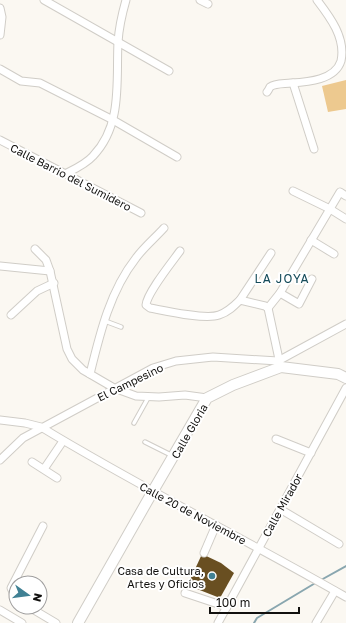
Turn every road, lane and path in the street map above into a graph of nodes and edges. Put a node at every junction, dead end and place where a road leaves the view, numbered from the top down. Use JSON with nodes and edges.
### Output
{"nodes":[{"id":1,"x":44,"y":0,"type":"edge"},
{"id":2,"x":126,"y":0,"type":"edge"},
{"id":3,"x":200,"y":0,"type":"edge"},
{"id":4,"x":317,"y":0,"type":"edge"},
{"id":5,"x":208,"y":4,"type":"dead end"},
{"id":6,"x":0,"y":8,"type":"edge"},
{"id":7,"x":0,"y":35,"type":"edge"},
{"id":8,"x":118,"y":42,"type":"junction"},
{"id":9,"x":0,"y":69,"type":"edge"},
{"id":10,"x":169,"y":71,"type":"dead end"},
{"id":11,"x":294,"y":83,"type":"junction"},
{"id":12,"x":267,"y":92,"type":"dead end"},
{"id":13,"x":112,"y":120,"type":"junction"},
{"id":14,"x":0,"y":140,"type":"edge"},
{"id":15,"x":314,"y":150,"type":"dead end"},
{"id":16,"x":177,"y":156,"type":"dead end"},
{"id":17,"x":65,"y":174,"type":"junction"},
{"id":18,"x":293,"y":191,"type":"dead end"},
{"id":19,"x":343,"y":194,"type":"edge"},
{"id":20,"x":330,"y":209,"type":"junction"},
{"id":21,"x":141,"y":214,"type":"dead end"},
{"id":22,"x":346,"y":219,"type":"edge"},
{"id":23,"x":164,"y":228,"type":"dead end"},
{"id":24,"x":311,"y":240,"type":"junction"},
{"id":25,"x":35,"y":249,"type":"dead end"},
{"id":26,"x":180,"y":251,"type":"dead end"},
{"id":27,"x":271,"y":253,"type":"dead end"},
{"id":28,"x":334,"y":254,"type":"dead end"},
{"id":29,"x":0,"y":266,"type":"edge"},
{"id":30,"x":50,"y":271,"type":"junction"},
{"id":31,"x":312,"y":279,"type":"dead end"},
{"id":32,"x":54,"y":282,"type":"junction"},
{"id":33,"x":280,"y":293,"type":"junction"},
{"id":34,"x":240,"y":300,"type":"junction"},
{"id":35,"x":268,"y":308,"type":"junction"},
{"id":36,"x":12,"y":315,"type":"dead end"},
{"id":37,"x":104,"y":320,"type":"junction"},
{"id":38,"x":346,"y":324,"type":"edge"},
{"id":39,"x":121,"y":327,"type":"dead end"},
{"id":40,"x":280,"y":364,"type":"junction"},
{"id":41,"x":90,"y":374,"type":"junction"},
{"id":42,"x":346,"y":378,"type":"edge"},
{"id":43,"x":114,"y":388,"type":"junction"},
{"id":44,"x":346,"y":388,"type":"edge"},
{"id":45,"x":148,"y":398,"type":"junction"},
{"id":46,"x":207,"y":398,"type":"junction"},
{"id":47,"x":0,"y":420,"type":"edge"},
{"id":48,"x":134,"y":423,"type":"dead end"},
{"id":49,"x":41,"y":427,"type":"junction"},
{"id":50,"x":276,"y":439,"type":"dead end"},
{"id":51,"x":63,"y":441,"type":"junction"},
{"id":52,"x":145,"y":442,"type":"dead end"},
{"id":53,"x":311,"y":453,"type":"junction"},
{"id":54,"x":174,"y":456,"type":"junction"},
{"id":55,"x":0,"y":460,"type":"edge"},
{"id":56,"x":32,"y":462,"type":"dead end"},
{"id":57,"x":44,"y":469,"type":"junction"},
{"id":58,"x":57,"y":478,"type":"dead end"},
{"id":59,"x":153,"y":491,"type":"junction"},
{"id":60,"x":280,"y":509,"type":"junction"},
{"id":61,"x":216,"y":525,"type":"junction"},
{"id":62,"x":43,"y":526,"type":"dead end"},
{"id":63,"x":340,"y":544,"type":"dead end"},
{"id":64,"x":259,"y":548,"type":"junction"},
{"id":65,"x":204,"y":553,"type":"dead end"},
{"id":66,"x":18,"y":575,"type":"edge"},
{"id":67,"x":335,"y":591,"type":"junction"},
{"id":68,"x":185,"y":593,"type":"dead end"},
{"id":69,"x":346,"y":597,"type":"edge"},
{"id":70,"x":227,"y":607,"type":"junction"},
{"id":71,"x":0,"y":610,"type":"edge"},
{"id":72,"x":42,"y":615,"type":"edge"},
{"id":73,"x":22,"y":623,"type":"edge"},
{"id":74,"x":56,"y":623,"type":"edge"},
{"id":75,"x":78,"y":623,"type":"edge"},
{"id":76,"x":218,"y":623,"type":"edge"},
{"id":77,"x":316,"y":623,"type":"edge"}],
"edges":[{"from":1,"to":8,"type":"street"},
{"from":2,"to":8,"type":"street"},
{"from":3,"to":5,"type":"street"},
{"from":4,"to":11,"type":"street"},
{"from":6,"to":7,"type":"street"},
{"from":8,"to":10,"type":"street"},
{"from":8,"to":13,"type":"street"},
{"from":9,"to":13,"type":"street"},
{"from":11,"to":12,"type":"street"},
{"from":11,"to":15,"type":"street"},
{"from":13,"to":16,"type":"street"},
{"from":13,"to":17,"type":"street"},
{"from":14,"to":17,"type":"street","name":"Calle Barrio del Sumidero"},
{"from":17,"to":21,"type":"street","name":"Calle Barrio del Sumidero"},
{"from":18,"to":20,"type":"street"},
{"from":19,"to":20,"type":"street"},
{"from":20,"to":22,"type":"street"},
{"from":20,"to":24,"type":"street"},
{"from":23,"to":37,"type":"street"},
{"from":24,"to":28,"type":"street"},
{"from":24,"to":33,"type":"street"},
{"from":25,"to":30,"type":"street"},
{"from":26,"to":34,"type":"street"},
{"from":27,"to":34,"type":"street"},
{"from":29,"to":30,"type":"street"},
{"from":30,"to":32,"type":"street"},
{"from":31,"to":33,"type":"street"},
{"from":32,"to":36,"type":"street"},
{"from":32,"to":41,"type":"street"},
{"from":33,"to":35,"type":"street"},
{"from":34,"to":35,"type":"street"},
{"from":35,"to":40,"type":"street"},
{"from":37,"to":39,"type":"lane"},
{"from":37,"to":41,"type":"street"},
{"from":38,"to":40,"type":"street"},
{"from":40,"to":42,"type":"main road"},
{"from":40,"to":43,"type":"street","name":"El Campesino"},
{"from":40,"to":46,"type":"main road","name":"Calle Gloria"},
{"from":41,"to":43,"type":"street"},
{"from":43,"to":45,"type":"street"},
{"from":43,"to":49,"type":"street","name":"El Campesino"},
{"from":44,"to":53,"type":"street","name":"Calle Mirador"},
{"from":45,"to":46,"type":"street"},
{"from":45,"to":48,"type":"lane"},
{"from":46,"to":54,"type":"main road","name":"Calle Gloria"},
{"from":47,"to":49,"type":"street","name":"Calle 20 de Noviembre"},
{"from":49,"to":51,"type":"street","name":"Calle 20 de Noviembre"},
{"from":49,"to":55,"type":"street","name":"El Campesino"},
{"from":50,"to":53,"type":"street"},
{"from":51,"to":57,"type":"street"},
{"from":51,"to":59,"type":"street","name":"Calle 20 de Noviembre"},
{"from":52,"to":54,"type":"lane"},
{"from":53,"to":60,"type":"street","name":"Calle Mirador"},
{"from":54,"to":59,"type":"main road","name":"Calle Gloria"},
{"from":56,"to":57,"type":"street"},
{"from":57,"to":58,"type":"street"},
{"from":59,"to":61,"type":"street","name":"Calle 20 de Noviembre"},
{"from":59,"to":75,"type":"main road","name":"Calle Gloria"},
{"from":60,"to":63,"type":"street"},
{"from":60,"to":64,"type":"street","name":"Calle Mirador"},
{"from":61,"to":64,"type":"street","name":"Calle 20 de Noviembre"},
{"from":61,"to":65,"type":"street"},
{"from":62,"to":66,"type":"street"},
{"from":64,"to":67,"type":"street","name":"Calle 20 de Noviembre"},
{"from":64,"to":70,"type":"street","name":"Calle Mirador"},
{"from":67,"to":69,"type":"street","name":"Calle 20 de Noviembre"},
{"from":67,"to":77,"type":"street"},
{"from":68,"to":70,"type":"street"},
{"from":70,"to":76,"type":"street","name":"Calle Mirador"},
{"from":71,"to":73,"type":"street"},
{"from":72,"to":74,"type":"street"}]}
